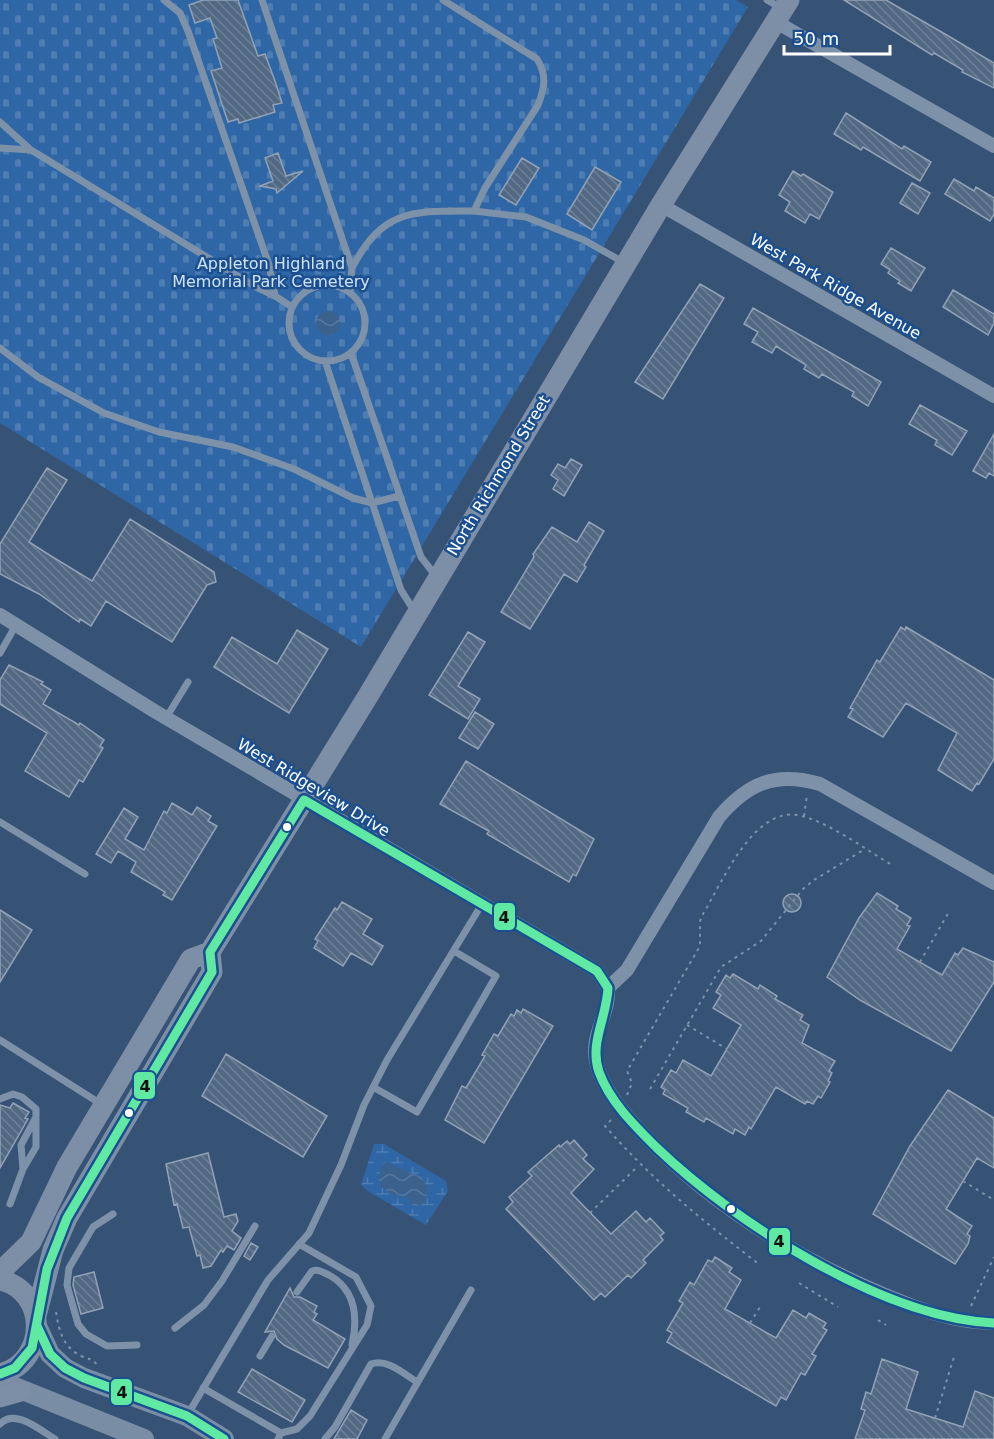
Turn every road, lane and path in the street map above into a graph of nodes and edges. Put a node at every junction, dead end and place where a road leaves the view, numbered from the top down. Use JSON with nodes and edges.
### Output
{"nodes":[{"id":1,"x":164,"y":0,"type":"edge"},
{"id":2,"x":262,"y":0,"type":"edge"},
{"id":3,"x":443,"y":0,"type":"edge"},
{"id":4,"x":779,"y":8,"type":"edge"},
{"id":5,"x":0,"y":122,"type":"edge"},
{"id":6,"x":994,"y":146,"type":"edge"},
{"id":7,"x":0,"y":148,"type":"edge"},
{"id":8,"x":31,"y":150,"type":"junction"},
{"id":9,"x":661,"y":205,"type":"junction"},
{"id":10,"x":474,"y":211,"type":"junction"},
{"id":11,"x":625,"y":264,"type":"junction"},
{"id":12,"x":352,"y":268,"type":"junction"},
{"id":13,"x":350,"y":291,"type":"junction"},
{"id":14,"x":275,"y":296,"type":"junction"},
{"id":15,"x":292,"y":307,"type":"junction"},
{"id":16,"x":0,"y":348,"type":"edge"},
{"id":17,"x":351,"y":353,"type":"junction"},
{"id":18,"x":325,"y":361,"type":"junction"},
{"id":19,"x":994,"y":396,"type":"edge"},
{"id":20,"x":399,"y":496,"type":"junction"},
{"id":21,"x":372,"y":503,"type":"junction"},
{"id":22,"x":437,"y":577,"type":"junction"},
{"id":23,"x":416,"y":614,"type":"junction"},
{"id":24,"x":0,"y":615,"type":"edge"},
{"id":25,"x":16,"y":626,"type":"junction"},
{"id":26,"x":0,"y":653,"type":"edge"},
{"id":27,"x":188,"y":682,"type":"dead end"},
{"id":28,"x":166,"y":718,"type":"junction"},
{"id":29,"x":809,"y":780,"type":"junction"},
{"id":30,"x":304,"y":800,"type":"junction"},
{"id":31,"x":804,"y":816,"type":"junction"},
{"id":32,"x":0,"y":822,"type":"edge"},
{"id":33,"x":865,"y":849,"type":"junction"},
{"id":34,"x":892,"y":865,"type":"dead end"},
{"id":35,"x":85,"y":874,"type":"dead end"},
{"id":36,"x":994,"y":883,"type":"edge"},
{"id":37,"x":482,"y":904,"type":"junction"},
{"id":38,"x":950,"y":910,"type":"dead end"},
{"id":39,"x":454,"y":951,"type":"junction"},
{"id":40,"x":210,"y":952,"type":"junction"},
{"id":41,"x":920,"y":962,"type":"dead end"},
{"id":42,"x":608,"y":988,"type":"junction"},
{"id":43,"x":687,"y":1025,"type":"junction"},
{"id":44,"x":0,"y":1040,"type":"edge"},
{"id":45,"x":727,"y":1049,"type":"dead end"},
{"id":46,"x":374,"y":1087,"type":"junction"},
{"id":47,"x":651,"y":1089,"type":"dead end"},
{"id":48,"x":0,"y":1099,"type":"edge"},
{"id":49,"x":103,"y":1106,"type":"junction"},
{"id":50,"x":620,"y":1108,"type":"junction"},
{"id":51,"x":36,"y":1117,"type":"junction"},
{"id":52,"x":605,"y":1126,"type":"dead end"},
{"id":53,"x":23,"y":1169,"type":"junction"},
{"id":54,"x":635,"y":1169,"type":"dead end"},
{"id":55,"x":963,"y":1181,"type":"dead end"},
{"id":56,"x":994,"y":1200,"type":"edge"},
{"id":57,"x":10,"y":1204,"type":"dead end"},
{"id":58,"x":590,"y":1213,"type":"dead end"},
{"id":59,"x":113,"y":1214,"type":"dead end"},
{"id":60,"x":255,"y":1226,"type":"dead end"},
{"id":61,"x":299,"y":1244,"type":"junction"},
{"id":62,"x":994,"y":1257,"type":"edge"},
{"id":63,"x":760,"y":1264,"type":"dead end"},
{"id":64,"x":0,"y":1272,"type":"edge"},
{"id":65,"x":0,"y":1280,"type":"edge"},
{"id":66,"x":799,"y":1283,"type":"dead end"},
{"id":67,"x":471,"y":1290,"type":"dead end"},
{"id":68,"x":297,"y":1292,"type":"dead end"},
{"id":69,"x":762,"y":1304,"type":"dead end"},
{"id":70,"x":838,"y":1307,"type":"dead end"},
{"id":71,"x":878,"y":1320,"type":"dead end"},
{"id":72,"x":37,"y":1321,"type":"junction"},
{"id":73,"x":750,"y":1323,"type":"dead end"},
{"id":74,"x":965,"y":1323,"type":"junction"},
{"id":75,"x":994,"y":1323,"type":"edge"},
{"id":76,"x":886,"y":1325,"type":"dead end"},
{"id":77,"x":174,"y":1328,"type":"dead end"},
{"id":78,"x":272,"y":1336,"type":"dead end"},
{"id":79,"x":137,"y":1345,"type":"dead end"},
{"id":80,"x":351,"y":1353,"type":"junction"},
{"id":81,"x":260,"y":1356,"type":"dead end"},
{"id":82,"x":954,"y":1357,"type":"dead end"},
{"id":83,"x":0,"y":1374,"type":"edge"},
{"id":84,"x":0,"y":1381,"type":"edge"},
{"id":85,"x":417,"y":1382,"type":"junction"},
{"id":86,"x":204,"y":1388,"type":"junction"},
{"id":87,"x":21,"y":1391,"type":"junction"},
{"id":88,"x":0,"y":1397,"type":"edge"},
{"id":89,"x":187,"y":1416,"type":"junction"},
{"id":90,"x":934,"y":1418,"type":"dead end"},
{"id":91,"x":0,"y":1424,"type":"edge"},
{"id":92,"x":280,"y":1436,"type":"edge"},
{"id":93,"x":55,"y":1439,"type":"edge"},
{"id":94,"x":144,"y":1439,"type":"edge"},
{"id":95,"x":224,"y":1439,"type":"edge"},
{"id":96,"x":325,"y":1439,"type":"edge"},
{"id":97,"x":385,"y":1439,"type":"edge"}],
"edges":[{"from":1,"to":14,"type":"lane"},
{"from":2,"to":12,"type":"lane"},
{"from":3,"to":10,"type":"lane"},
{"from":4,"to":6,"type":"street"},
{"from":4,"to":9,"type":"main road","name":"North Richmond Street"},
{"from":5,"to":8,"type":"lane"},
{"from":7,"to":8,"type":"lane"},
{"from":8,"to":14,"type":"lane"},
{"from":9,"to":11,"type":"main road","name":"North Richmond Street"},
{"from":9,"to":19,"type":"street","name":"West Park Ridge Avenue"},
{"from":10,"to":11,"type":"lane"},
{"from":10,"to":12,"type":"lane"},
{"from":11,"to":22,"type":"main road","name":"North Richmond Street"},
{"from":12,"to":13,"type":"lane"},
{"from":13,"to":15,"type":"lane"},
{"from":13,"to":17,"type":"lane"},
{"from":14,"to":15,"type":"lane"},
{"from":15,"to":18,"type":"lane"},
{"from":16,"to":21,"type":"lane"},
{"from":17,"to":18,"type":"lane"},
{"from":17,"to":20,"type":"lane"},
{"from":18,"to":21,"type":"lane"},
{"from":20,"to":21,"type":"lane"},
{"from":20,"to":22,"type":"lane"},
{"from":21,"to":23,"type":"lane"},
{"from":22,"to":23,"type":"main road","name":"North Richmond Street"},
{"from":23,"to":30,"type":"main road","name":"North Richmond Street"},
{"from":24,"to":25,"type":"street","name":"West Ridgeview Drive"},
{"from":25,"to":26,"type":"lane"},
{"from":25,"to":28,"type":"street","name":"West Ridgeview Drive"},
{"from":27,"to":28,"type":"lane"},
{"from":28,"to":30,"type":"street","name":"West Ridgeview Drive"},
{"from":29,"to":31,"type":"path"},
{"from":29,"to":36,"type":"street"},
{"from":29,"to":42,"type":"street"},
{"from":30,"to":37,"type":"street","name":"West Ridgeview Drive"},
{"from":30,"to":40,"type":"main road","name":"North Richmond Street"},
{"from":31,"to":33,"type":"path"},
{"from":31,"to":50,"type":"path"},
{"from":32,"to":35,"type":"lane"},
{"from":33,"to":34,"type":"path"},
{"from":33,"to":43,"type":"path"},
{"from":37,"to":39,"type":"lane"},
{"from":37,"to":42,"type":"street","name":"West Ridgeview Drive"},
{"from":38,"to":41,"type":"path"},
{"from":39,"to":46,"type":"lane"},
{"from":39,"to":46,"type":"lane"},
{"from":40,"to":49,"type":"main road","name":"North Richmond Street"},
{"from":40,"to":72,"type":"main road","name":"North Richmond Street"},
{"from":42,"to":50,"type":"street"},
{"from":43,"to":45,"type":"path"},
{"from":43,"to":47,"type":"path"},
{"from":44,"to":49,"type":"lane"},
{"from":46,"to":61,"type":"lane"},
{"from":48,"to":51,"type":"lane"},
{"from":49,"to":64,"type":"main road","name":"North Richmond Street"},
{"from":50,"to":74,"type":"street"},
{"from":51,"to":53,"type":"lane"},
{"from":51,"to":53,"type":"lane"},
{"from":52,"to":63,"type":"path"},
{"from":53,"to":57,"type":"lane"},
{"from":54,"to":58,"type":"path"},
{"from":55,"to":56,"type":"path"},
{"from":59,"to":79,"type":"lane"},
{"from":60,"to":77,"type":"lane"},
{"from":61,"to":80,"type":"lane"},
{"from":61,"to":86,"type":"lane"},
{"from":62,"to":74,"type":"path"},
{"from":65,"to":72,"type":"main road"},
{"from":66,"to":70,"type":"path"},
{"from":67,"to":85,"type":"lane"},
{"from":68,"to":80,"type":"lane"},
{"from":69,"to":73,"type":"path"},
{"from":71,"to":76,"type":"path"},
{"from":72,"to":83,"type":"main road","name":"North Richmond Street"},
{"from":72,"to":89,"type":"main road"},
{"from":74,"to":75,"type":"street"},
{"from":78,"to":81,"type":"lane"},
{"from":80,"to":92,"type":"lane"},
{"from":82,"to":90,"type":"path"},
{"from":84,"to":87,"type":"main road"},
{"from":85,"to":96,"type":"lane"},
{"from":85,"to":97,"type":"lane"},
{"from":86,"to":89,"type":"lane"},
{"from":86,"to":92,"type":"lane"},
{"from":87,"to":88,"type":"main road"},
{"from":87,"to":94,"type":"main road"},
{"from":89,"to":95,"type":"main road"},
{"from":91,"to":93,"type":"lane"}]}
